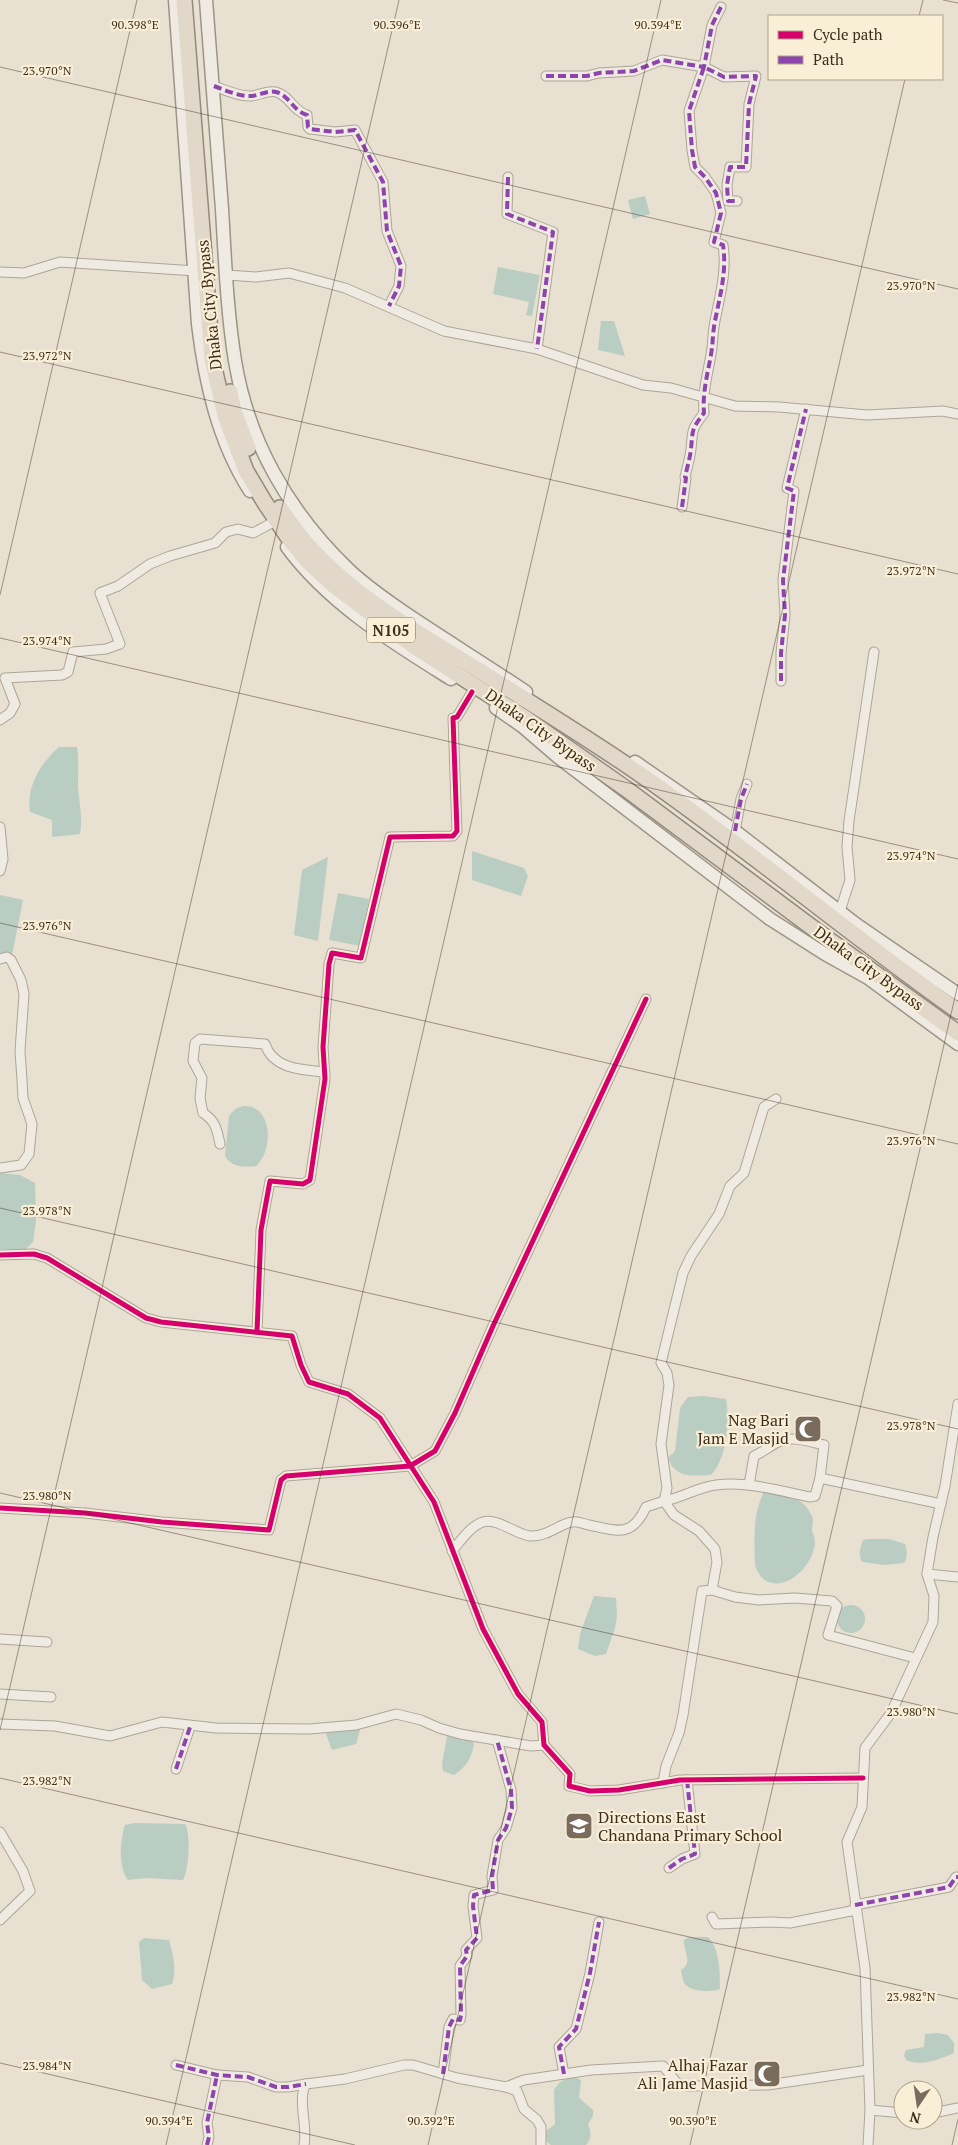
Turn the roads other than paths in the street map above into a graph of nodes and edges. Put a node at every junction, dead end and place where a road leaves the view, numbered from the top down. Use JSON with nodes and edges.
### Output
{"nodes":[{"id":1,"x":175,"y":0,"type":"edge"},
{"id":2,"x":184,"y":0,"type":"edge"},
{"id":3,"x":193,"y":0,"type":"edge"},
{"id":4,"x":206,"y":0,"type":"edge"},
{"id":5,"x":721,"y":7,"type":"dead end"},
{"id":6,"x":704,"y":66,"type":"junction"},
{"id":7,"x":546,"y":76,"type":"dead end"},
{"id":8,"x":214,"y":86,"type":"junction"},
{"id":9,"x":508,"y":177,"type":"dead end"},
{"id":10,"x":737,"y":201,"type":"dead end"},
{"id":11,"x":196,"y":271,"type":"junction"},
{"id":12,"x":0,"y":272,"type":"edge"},
{"id":13,"x":226,"y":275,"type":"junction"},
{"id":14,"x":389,"y":306,"type":"junction"},
{"id":15,"x":537,"y":348,"type":"junction"},
{"id":16,"x":703,"y":397,"type":"junction"},
{"id":17,"x":806,"y":409,"type":"junction"},
{"id":18,"x":958,"y":414,"type":"edge"},
{"id":19,"x":682,"y":507,"type":"dead end"},
{"id":20,"x":270,"y":524,"type":"junction"},
{"id":21,"x":874,"y":652,"type":"dead end"},
{"id":22,"x":781,"y":681,"type":"dead end"},
{"id":23,"x":472,"y":692,"type":"junction"},
{"id":24,"x":0,"y":720,"type":"edge"},
{"id":25,"x":747,"y":784,"type":"dead end"},
{"id":26,"x":0,"y":827,"type":"edge"},
{"id":27,"x":734,"y":831,"type":"junction"},
{"id":28,"x":0,"y":871,"type":"edge"},
{"id":29,"x":840,"y":911,"type":"junction"},
{"id":30,"x":0,"y":959,"type":"edge"},
{"id":31,"x":958,"y":994,"type":"edge"},
{"id":32,"x":646,"y":999,"type":"dead end"},
{"id":33,"x":958,"y":1011,"type":"edge"},
{"id":34,"x":958,"y":1033,"type":"edge"},
{"id":35,"x":958,"y":1044,"type":"edge"},
{"id":36,"x":325,"y":1072,"type":"junction"},
{"id":37,"x":776,"y":1098,"type":"dead end"},
{"id":38,"x":220,"y":1144,"type":"dead end"},
{"id":39,"x":0,"y":1168,"type":"edge"},
{"id":40,"x":0,"y":1255,"type":"edge"},
{"id":41,"x":257,"y":1332,"type":"junction"},
{"id":42,"x":958,"y":1404,"type":"edge"},
{"id":43,"x":410,"y":1466,"type":"junction"},
{"id":44,"x":820,"y":1478,"type":"junction"},
{"id":45,"x":749,"y":1485,"type":"junction"},
{"id":46,"x":664,"y":1501,"type":"junction"},
{"id":47,"x":941,"y":1504,"type":"junction"},
{"id":48,"x":0,"y":1508,"type":"edge"},
{"id":49,"x":452,"y":1552,"type":"junction"},
{"id":50,"x":927,"y":1574,"type":"junction"},
{"id":51,"x":958,"y":1577,"type":"edge"},
{"id":52,"x":712,"y":1590,"type":"junction"},
{"id":53,"x":0,"y":1639,"type":"edge"},
{"id":54,"x":47,"y":1642,"type":"dead end"},
{"id":55,"x":915,"y":1658,"type":"junction"},
{"id":56,"x":0,"y":1694,"type":"edge"},
{"id":57,"x":51,"y":1697,"type":"dead end"},
{"id":58,"x":0,"y":1724,"type":"edge"},
{"id":59,"x":190,"y":1727,"type":"junction"},
{"id":60,"x":497,"y":1740,"type":"junction"},
{"id":61,"x":544,"y":1745,"type":"junction"},
{"id":62,"x":176,"y":1769,"type":"dead end"},
{"id":63,"x":863,"y":1778,"type":"junction"},
{"id":64,"x":687,"y":1780,"type":"junction"},
{"id":65,"x":663,"y":1783,"type":"junction"},
{"id":66,"x":0,"y":1832,"type":"edge"},
{"id":67,"x":669,"y":1868,"type":"dead end"},
{"id":68,"x":958,"y":1877,"type":"edge"},
{"id":69,"x":855,"y":1908,"type":"junction"},
{"id":70,"x":712,"y":1917,"type":"dead end"},
{"id":71,"x":0,"y":1920,"type":"edge"},
{"id":72,"x":599,"y":1922,"type":"dead end"},
{"id":73,"x":176,"y":2065,"type":"dead end"},
{"id":74,"x":868,"y":2070,"type":"junction"},
{"id":75,"x":442,"y":2074,"type":"junction"},
{"id":76,"x":564,"y":2074,"type":"junction"},
{"id":77,"x":217,"y":2075,"type":"junction"},
{"id":78,"x":306,"y":2084,"type":"junction"},
{"id":79,"x":506,"y":2087,"type":"junction"},
{"id":80,"x":958,"y":2108,"type":"edge"},
{"id":81,"x":870,"y":2110,"type":"junction"},
{"id":82,"x":893,"y":2111,"type":"edge"},
{"id":83,"x":943,"y":2112,"type":"edge"},
{"id":84,"x":207,"y":2145,"type":"edge"},
{"id":85,"x":304,"y":2145,"type":"edge"},
{"id":86,"x":541,"y":2145,"type":"edge"},
{"id":87,"x":868,"y":2145,"type":"edge"}],
"edges":[{"from":1,"to":11,"type":"main road"},
{"from":2,"to":34,"type":"highway","name":"Dhaka City Bypass","number":"N105"},
{"from":3,"to":33,"type":"highway","name":"Dhaka City Bypass","number":"N105"},
{"from":4,"to":8,"type":"main road"},
{"from":5,"to":6,"type":"street"},
{"from":6,"to":7,"type":"street"},
{"from":6,"to":10,"type":"street"},
{"from":6,"to":16,"type":"street"},
{"from":8,"to":13,"type":"main road"},
{"from":8,"to":14,"type":"street"},
{"from":9,"to":15,"type":"street"},
{"from":11,"to":12,"type":"street"},
{"from":11,"to":20,"type":"main road"},
{"from":13,"to":14,"type":"street"},
{"from":13,"to":27,"type":"main road"},
{"from":14,"to":15,"type":"street"},
{"from":15,"to":16,"type":"street"},
{"from":16,"to":17,"type":"street"},
{"from":16,"to":19,"type":"street"},
{"from":17,"to":18,"type":"street"},
{"from":17,"to":22,"type":"street"},
{"from":20,"to":23,"type":"main road"},
{"from":20,"to":24,"type":"street"},
{"from":21,"to":29,"type":"street"},
{"from":23,"to":35,"type":"main road"},
{"from":23,"to":36,"type":"street"},
{"from":25,"to":27,"type":"street"},
{"from":26,"to":28,"type":"street"},
{"from":27,"to":29,"type":"main road"},
{"from":29,"to":31,"type":"main road"},
{"from":30,"to":39,"type":"street"},
{"from":32,"to":43,"type":"street"},
{"from":36,"to":38,"type":"street"},
{"from":36,"to":41,"type":"street"},
{"from":37,"to":46,"type":"street"},
{"from":40,"to":41,"type":"street"},
{"from":41,"to":43,"type":"street"},
{"from":42,"to":47,"type":"street"},
{"from":43,"to":48,"type":"street"},
{"from":43,"to":49,"type":"street"},
{"from":44,"to":45,"type":"street"},
{"from":44,"to":45,"type":"street"},
{"from":44,"to":47,"type":"street"},
{"from":45,"to":46,"type":"street"},
{"from":46,"to":49,"type":"street"},
{"from":46,"to":52,"type":"street"},
{"from":47,"to":50,"type":"street"},
{"from":49,"to":61,"type":"street"},
{"from":50,"to":51,"type":"street"},
{"from":50,"to":55,"type":"street"},
{"from":52,"to":55,"type":"street"},
{"from":52,"to":65,"type":"street"},
{"from":53,"to":54,"type":"street"},
{"from":55,"to":63,"type":"street"},
{"from":56,"to":57,"type":"street"},
{"from":58,"to":59,"type":"street"},
{"from":59,"to":60,"type":"street"},
{"from":59,"to":62,"type":"street"},
{"from":60,"to":61,"type":"street"},
{"from":60,"to":75,"type":"street"},
{"from":61,"to":65,"type":"street"},
{"from":63,"to":64,"type":"street"},
{"from":63,"to":69,"type":"street"},
{"from":64,"to":65,"type":"street"},
{"from":64,"to":67,"type":"street"},
{"from":66,"to":71,"type":"street"},
{"from":68,"to":69,"type":"street"},
{"from":69,"to":70,"type":"street"},
{"from":69,"to":74,"type":"street"},
{"from":72,"to":76,"type":"street"},
{"from":73,"to":77,"type":"street"},
{"from":74,"to":76,"type":"street"},
{"from":74,"to":81,"type":"street"},
{"from":75,"to":78,"type":"street"},
{"from":75,"to":79,"type":"street"},
{"from":76,"to":79,"type":"street"},
{"from":77,"to":78,"type":"street"},
{"from":77,"to":84,"type":"street"},
{"from":78,"to":85,"type":"street"},
{"from":79,"to":86,"type":"street"},
{"from":80,"to":83,"type":"street"},
{"from":81,"to":82,"type":"street"},
{"from":81,"to":87,"type":"street"}]}
